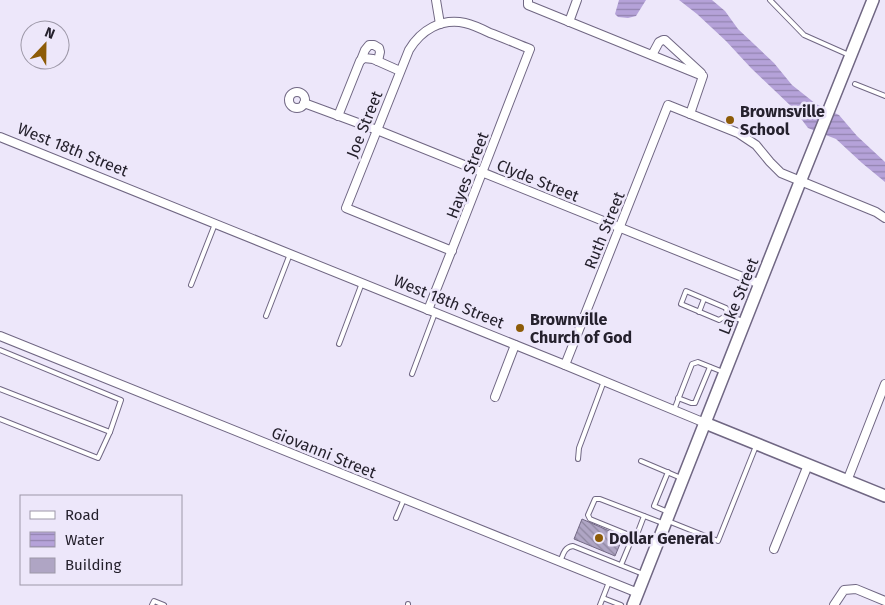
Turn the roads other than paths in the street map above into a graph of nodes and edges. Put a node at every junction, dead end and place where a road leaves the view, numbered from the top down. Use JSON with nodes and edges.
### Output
{"nodes":[{"id":1,"x":436,"y":0,"type":"edge"},
{"id":2,"x":577,"y":0,"type":"edge"},
{"id":3,"x":770,"y":0,"type":"edge"},
{"id":4,"x":873,"y":0,"type":"edge"},
{"id":5,"x":528,"y":3,"type":"edge"},
{"id":6,"x":569,"y":22,"type":"junction"},
{"id":7,"x":440,"y":24,"type":"junction"},
{"id":8,"x":652,"y":55,"type":"junction"},
{"id":9,"x":851,"y":56,"type":"junction"},
{"id":10,"x":360,"y":61,"type":"junction"},
{"id":11,"x":378,"y":61,"type":"junction"},
{"id":12,"x":400,"y":71,"type":"junction"},
{"id":13,"x":703,"y":76,"type":"junction"},
{"id":14,"x":855,"y":84,"type":"dead end"},
{"id":15,"x":885,"y":96,"type":"edge"},
{"id":16,"x":304,"y":103,"type":"dead end"},
{"id":17,"x":690,"y":114,"type":"junction"},
{"id":18,"x":338,"y":116,"type":"junction"},
{"id":19,"x":377,"y":130,"type":"junction"},
{"id":20,"x":0,"y":137,"type":"edge"},
{"id":21,"x":482,"y":173,"type":"junction"},
{"id":22,"x":800,"y":182,"type":"junction"},
{"id":23,"x":885,"y":218,"type":"edge"},
{"id":24,"x":215,"y":224,"type":"junction"},
{"id":25,"x":619,"y":228,"type":"junction"},
{"id":26,"x":452,"y":251,"type":"junction"},
{"id":27,"x":290,"y":254,"type":"junction"},
{"id":28,"x":362,"y":283,"type":"junction"},
{"id":29,"x":760,"y":284,"type":"junction"},
{"id":30,"x":191,"y":285,"type":"dead end"},
{"id":31,"x":704,"y":299,"type":"junction"},
{"id":32,"x":432,"y":311,"type":"junction"},
{"id":33,"x":699,"y":312,"type":"junction"},
{"id":34,"x":727,"y":315,"type":"junction"},
{"id":35,"x":266,"y":316,"type":"dead end"},
{"id":36,"x":745,"y":322,"type":"junction"},
{"id":37,"x":0,"y":336,"type":"edge"},
{"id":38,"x":339,"y":344,"type":"dead end"},
{"id":39,"x":515,"y":345,"type":"junction"},
{"id":40,"x":0,"y":350,"type":"edge"},
{"id":41,"x":565,"y":365,"type":"junction"},
{"id":42,"x":710,"y":367,"type":"junction"},
{"id":43,"x":725,"y":373,"type":"junction"},
{"id":44,"x":412,"y":374,"type":"dead end"},
{"id":45,"x":604,"y":381,"type":"junction"},
{"id":46,"x":885,"y":384,"type":"edge"},
{"id":47,"x":0,"y":389,"type":"edge"},
{"id":48,"x":495,"y":397,"type":"dead end"},
{"id":49,"x":678,"y":398,"type":"junction"},
{"id":50,"x":674,"y":410,"type":"junction"},
{"id":51,"x":0,"y":419,"type":"edge"},
{"id":52,"x":705,"y":423,"type":"junction"},
{"id":53,"x":110,"y":432,"type":"junction"},
{"id":54,"x":757,"y":444,"type":"junction"},
{"id":55,"x":578,"y":459,"type":"dead end"},
{"id":56,"x":641,"y":461,"type":"dead end"},
{"id":57,"x":808,"y":465,"type":"junction"},
{"id":58,"x":668,"y":472,"type":"junction"},
{"id":59,"x":683,"y":478,"type":"junction"},
{"id":60,"x":847,"y":481,"type":"junction"},
{"id":61,"x":885,"y":496,"type":"edge"},
{"id":62,"x":404,"y":499,"type":"junction"},
{"id":63,"x":644,"y":516,"type":"junction"},
{"id":64,"x":396,"y":518,"type":"dead end"},
{"id":65,"x":667,"y":519,"type":"junction"},
{"id":66,"x":636,"y":537,"type":"junction"},
{"id":67,"x":630,"y":542,"type":"dead end"},
{"id":68,"x":656,"y":546,"type":"junction"},
{"id":69,"x":774,"y":548,"type":"dead end"},
{"id":70,"x":560,"y":562,"type":"junction"},
{"id":71,"x":621,"y":565,"type":"junction"},
{"id":72,"x":645,"y":575,"type":"junction"},
{"id":73,"x":609,"y":582,"type":"junction"},
{"id":74,"x":638,"y":593,"type":"junction"},
{"id":75,"x":603,"y":598,"type":"junction"},
{"id":76,"x":885,"y":601,"type":"edge"},
{"id":77,"x":152,"y":605,"type":"edge"},
{"id":78,"x":164,"y":605,"type":"edge"},
{"id":79,"x":600,"y":605,"type":"edge"},
{"id":80,"x":621,"y":605,"type":"edge"},
{"id":81,"x":633,"y":605,"type":"edge"},
{"id":82,"x":834,"y":605,"type":"edge"}],
"edges":[{"from":1,"to":7,"type":"street"},
{"from":2,"to":6,"type":"street"},
{"from":3,"to":9,"type":"lane"},
{"from":4,"to":9,"type":"street","name":"Lake Street"},
{"from":5,"to":6,"type":"street"},
{"from":6,"to":8,"type":"street"},
{"from":7,"to":12,"type":"street","name":"Joe Street"},
{"from":7,"to":21,"type":"street","name":"Hayes Street"},
{"from":8,"to":13,"type":"street"},
{"from":8,"to":13,"type":"street"},
{"from":9,"to":22,"type":"street","name":"Lake Street"},
{"from":10,"to":11,"type":"street"},
{"from":10,"to":11,"type":"street"},
{"from":10,"to":18,"type":"street"},
{"from":11,"to":12,"type":"street"},
{"from":12,"to":19,"type":"street","name":"Joe Street"},
{"from":13,"to":17,"type":"street"},
{"from":14,"to":15,"type":"lane"},
{"from":16,"to":18,"type":"street","name":"Clyde Street"},
{"from":17,"to":22,"type":"street"},
{"from":17,"to":25,"type":"street","name":"Ruth Street"},
{"from":18,"to":19,"type":"street","name":"Clyde Street"},
{"from":19,"to":21,"type":"street","name":"Clyde Street"},
{"from":19,"to":26,"type":"street","name":"Joe Street"},
{"from":20,"to":24,"type":"street","name":"West 18th Street"},
{"from":21,"to":25,"type":"street","name":"Clyde Street"},
{"from":21,"to":26,"type":"street","name":"Hayes Street"},
{"from":22,"to":23,"type":"street"},
{"from":22,"to":29,"type":"street","name":"Lake Street"},
{"from":24,"to":27,"type":"street","name":"West 18th Street"},
{"from":24,"to":30,"type":"lane"},
{"from":25,"to":29,"type":"street","name":"Clyde Street"},
{"from":25,"to":41,"type":"street","name":"Ruth Street"},
{"from":26,"to":32,"type":"street","name":"Hayes Street"},
{"from":27,"to":28,"type":"street","name":"West 18th Street"},
{"from":27,"to":35,"type":"lane"},
{"from":28,"to":32,"type":"street","name":"West 18th Street"},
{"from":28,"to":38,"type":"lane"},
{"from":29,"to":36,"type":"street","name":"Lake Street"},
{"from":31,"to":33,"type":"lane"},
{"from":31,"to":33,"type":"lane"},
{"from":31,"to":34,"type":"lane"},
{"from":32,"to":39,"type":"street","name":"West 18th Street"},
{"from":32,"to":44,"type":"lane"},
{"from":33,"to":34,"type":"lane"},
{"from":34,"to":36,"type":"lane"},
{"from":36,"to":43,"type":"street","name":"Lake Street"},
{"from":37,"to":62,"type":"street","name":"Giovanni Street"},
{"from":39,"to":41,"type":"street","name":"West 18th Street"},
{"from":39,"to":48,"type":"street"},
{"from":40,"to":53,"type":"lane"},
{"from":41,"to":45,"type":"street","name":"West 18th Street"},
{"from":42,"to":43,"type":"lane"},
{"from":42,"to":49,"type":"lane"},
{"from":42,"to":49,"type":"lane"},
{"from":43,"to":52,"type":"street","name":"Lake Street"},
{"from":45,"to":50,"type":"street","name":"West 18th Street"},
{"from":45,"to":55,"type":"lane"},
{"from":46,"to":60,"type":"street"},
{"from":47,"to":53,"type":"lane"},
{"from":49,"to":50,"type":"lane"},
{"from":50,"to":52,"type":"street","name":"West 18th Street"},
{"from":51,"to":53,"type":"lane"},
{"from":52,"to":54,"type":"street","name":"West 18th Street"},
{"from":52,"to":59,"type":"street","name":"Lake Street"},
{"from":54,"to":57,"type":"street","name":"West 18th Street"},
{"from":54,"to":65,"type":"lane"},
{"from":56,"to":58,"type":"lane"},
{"from":57,"to":60,"type":"street","name":"West 18th Street"},
{"from":57,"to":69,"type":"street"},
{"from":58,"to":59,"type":"lane"},
{"from":58,"to":65,"type":"lane"},
{"from":59,"to":65,"type":"street","name":"Lake Street"},
{"from":60,"to":61,"type":"street","name":"West 18th Street"},
{"from":62,"to":64,"type":"lane"},
{"from":62,"to":70,"type":"street","name":"Giovanni Street"},
{"from":63,"to":65,"type":"lane"},
{"from":63,"to":66,"type":"lane"},
{"from":63,"to":66,"type":"lane"},
{"from":65,"to":68,"type":"street","name":"Lake Street"},
{"from":66,"to":68,"type":"lane"},
{"from":67,"to":71,"type":"lane"},
{"from":68,"to":72,"type":"street","name":"Lake Street"},
{"from":70,"to":71,"type":"lane"},
{"from":70,"to":73,"type":"street","name":"Giovanni Street"},
{"from":71,"to":72,"type":"lane"},
{"from":72,"to":74,"type":"street","name":"Lake Street"},
{"from":73,"to":74,"type":"street","name":"Giovanni Street"},
{"from":73,"to":75,"type":"lane"},
{"from":74,"to":81,"type":"street","name":"Lake Street"},
{"from":75,"to":79,"type":"lane"},
{"from":75,"to":80,"type":"lane"},
{"from":76,"to":82,"type":"street"},
{"from":77,"to":78,"type":"lane"}]}
